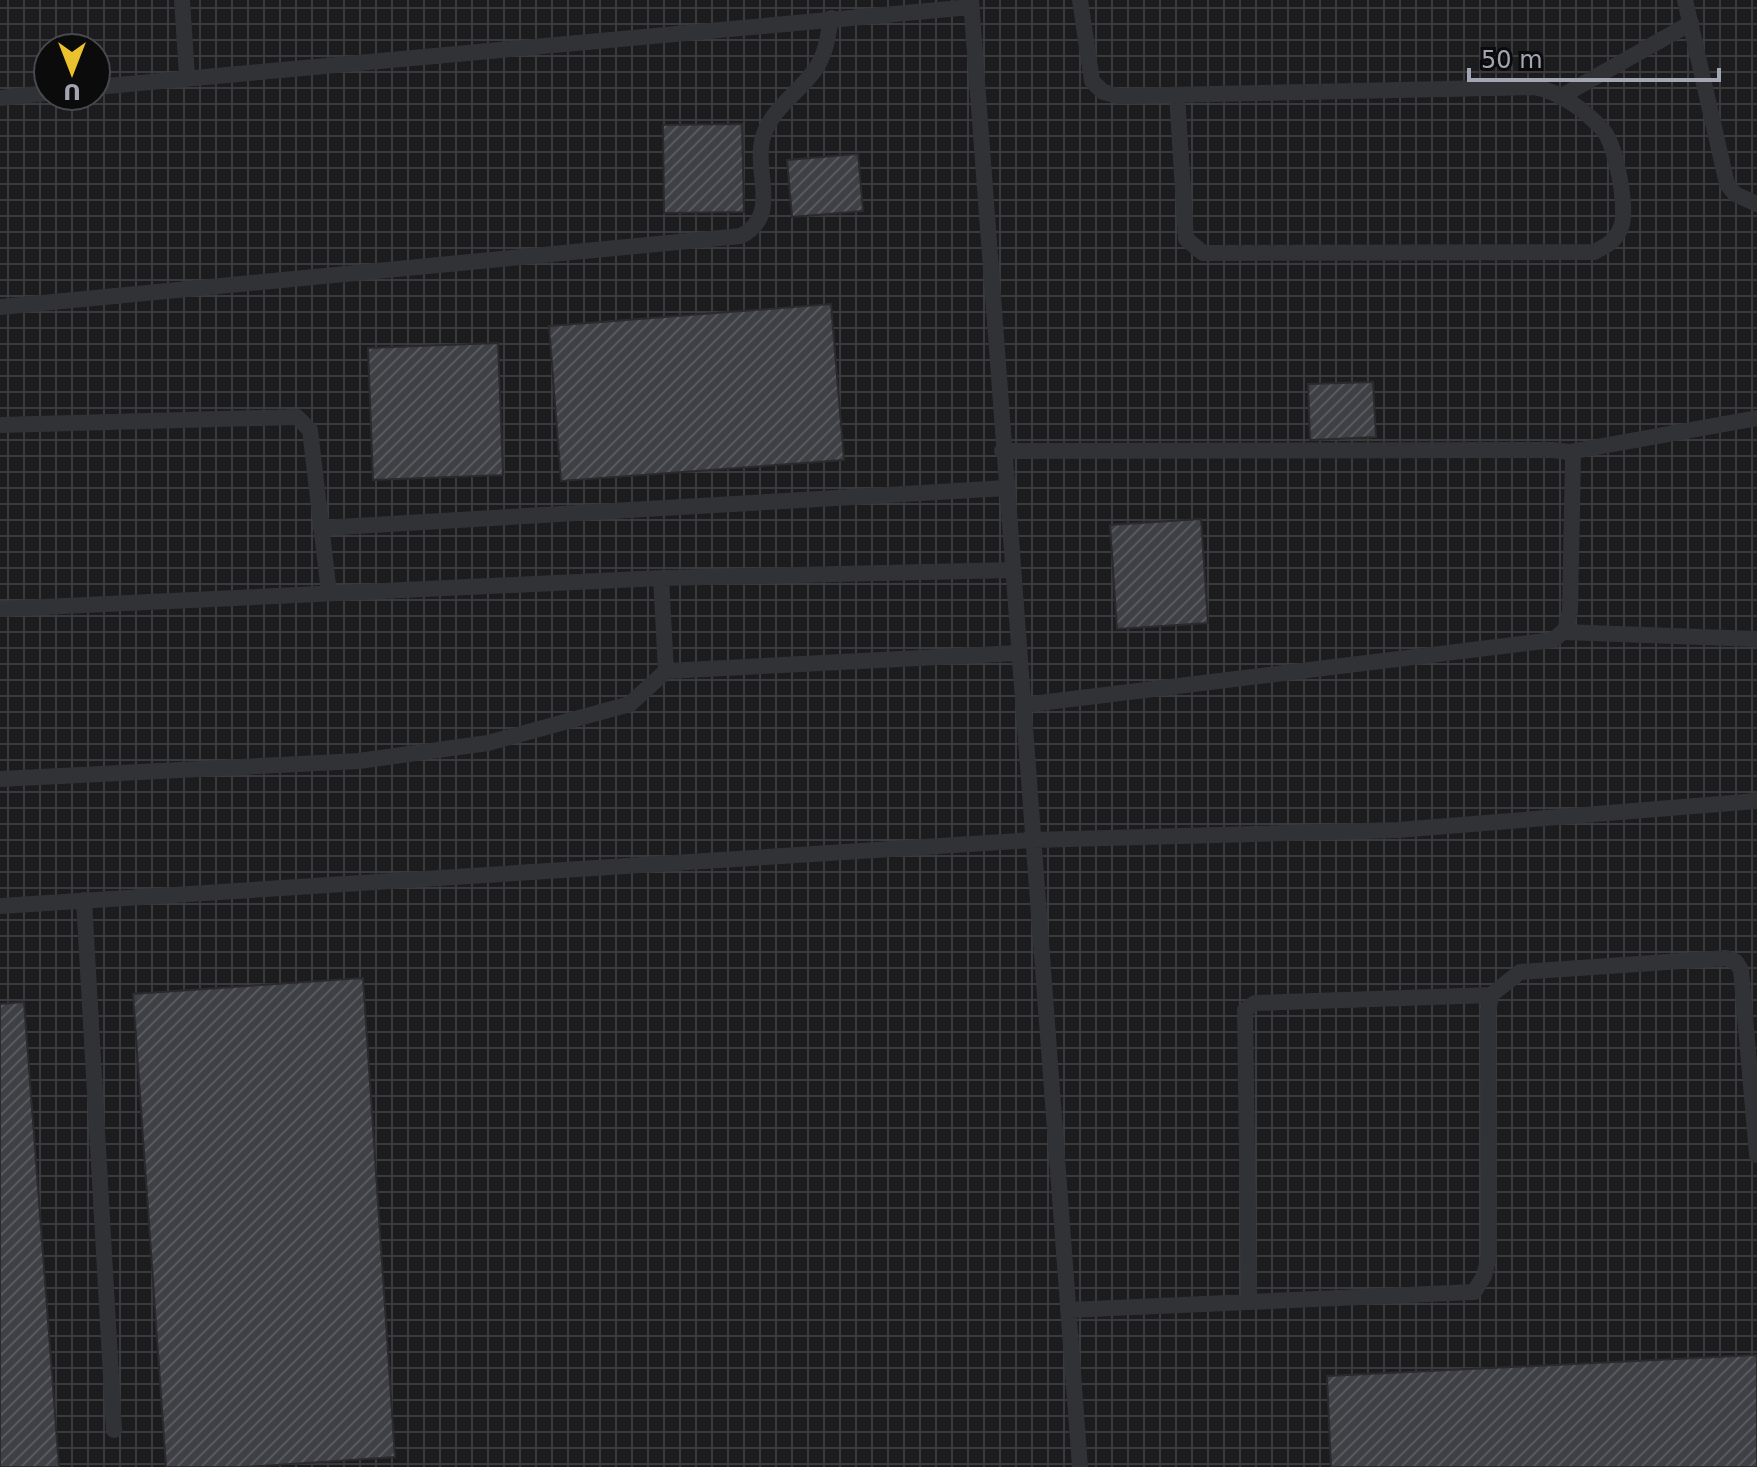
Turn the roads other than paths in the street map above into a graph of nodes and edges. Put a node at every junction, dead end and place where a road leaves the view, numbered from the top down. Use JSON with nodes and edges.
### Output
{"nodes":[{"id":1,"x":182,"y":0,"type":"edge"},
{"id":2,"x":1080,"y":0,"type":"edge"},
{"id":3,"x":1685,"y":0,"type":"edge"},
{"id":4,"x":971,"y":3,"type":"edge"},
{"id":5,"x":831,"y":18,"type":"junction"},
{"id":6,"x":1691,"y":23,"type":"junction"},
{"id":7,"x":187,"y":76,"type":"junction"},
{"id":8,"x":112,"y":85,"type":"edge"},
{"id":9,"x":32,"y":95,"type":"edge"},
{"id":10,"x":1177,"y":95,"type":"junction"},
{"id":11,"x":1560,"y":97,"type":"junction"},
{"id":12,"x":0,"y":98,"type":"edge"},
{"id":13,"x":1757,"y":204,"type":"edge"},
{"id":14,"x":0,"y":307,"type":"edge"},
{"id":15,"x":1757,"y":418,"type":"edge"},
{"id":16,"x":0,"y":425,"type":"edge"},
{"id":17,"x":1002,"y":451,"type":"junction"},
{"id":18,"x":1569,"y":452,"type":"junction"},
{"id":19,"x":1007,"y":488,"type":"junction"},
{"id":20,"x":321,"y":528,"type":"junction"},
{"id":21,"x":1013,"y":570,"type":"junction"},
{"id":22,"x":661,"y":578,"type":"junction"},
{"id":23,"x":329,"y":593,"type":"junction"},
{"id":24,"x":0,"y":609,"type":"edge"},
{"id":25,"x":1563,"y":632,"type":"junction"},
{"id":26,"x":1757,"y":639,"type":"edge"},
{"id":27,"x":1019,"y":653,"type":"junction"},
{"id":28,"x":666,"y":671,"type":"junction"},
{"id":29,"x":1023,"y":705,"type":"junction"},
{"id":30,"x":0,"y":779,"type":"edge"},
{"id":31,"x":1757,"y":801,"type":"edge"},
{"id":32,"x":1033,"y":840,"type":"junction"},
{"id":33,"x":84,"y":900,"type":"junction"},
{"id":34,"x":0,"y":906,"type":"edge"},
{"id":35,"x":1491,"y":995,"type":"junction"},
{"id":36,"x":1757,"y":1155,"type":"edge"},
{"id":37,"x":1249,"y":1302,"type":"junction"},
{"id":38,"x":1068,"y":1310,"type":"junction"},
{"id":39,"x":114,"y":1430,"type":"dead end"},
{"id":40,"x":1080,"y":1467,"type":"edge"}],
"edges":[{"from":1,"to":7,"type":"lane"},
{"from":2,"to":10,"type":"lane"},
{"from":3,"to":6,"type":"lane"},
{"from":4,"to":5,"type":"lane"},
{"from":4,"to":17,"type":"lane"},
{"from":5,"to":7,"type":"lane"},
{"from":5,"to":14,"type":"lane"},
{"from":6,"to":11,"type":"lane"},
{"from":6,"to":13,"type":"lane"},
{"from":7,"to":8,"type":"lane"},
{"from":9,"to":12,"type":"lane"},
{"from":10,"to":11,"type":"lane"},
{"from":10,"to":11,"type":"lane"},
{"from":15,"to":18,"type":"lane"},
{"from":16,"to":20,"type":"lane"},
{"from":17,"to":18,"type":"lane"},
{"from":17,"to":19,"type":"lane"},
{"from":18,"to":25,"type":"lane"},
{"from":19,"to":20,"type":"lane"},
{"from":19,"to":21,"type":"lane"},
{"from":20,"to":23,"type":"lane"},
{"from":21,"to":22,"type":"lane"},
{"from":21,"to":27,"type":"lane"},
{"from":22,"to":23,"type":"lane"},
{"from":22,"to":28,"type":"lane"},
{"from":23,"to":24,"type":"lane"},
{"from":25,"to":26,"type":"lane"},
{"from":25,"to":29,"type":"lane"},
{"from":27,"to":28,"type":"lane"},
{"from":27,"to":29,"type":"lane"},
{"from":28,"to":30,"type":"lane"},
{"from":29,"to":32,"type":"lane"},
{"from":31,"to":32,"type":"lane"},
{"from":32,"to":33,"type":"lane"},
{"from":32,"to":38,"type":"lane"},
{"from":33,"to":34,"type":"lane"},
{"from":33,"to":39,"type":"lane"},
{"from":35,"to":36,"type":"lane"},
{"from":35,"to":37,"type":"lane"},
{"from":35,"to":37,"type":"lane"},
{"from":37,"to":38,"type":"lane"},
{"from":38,"to":40,"type":"lane"}]}
